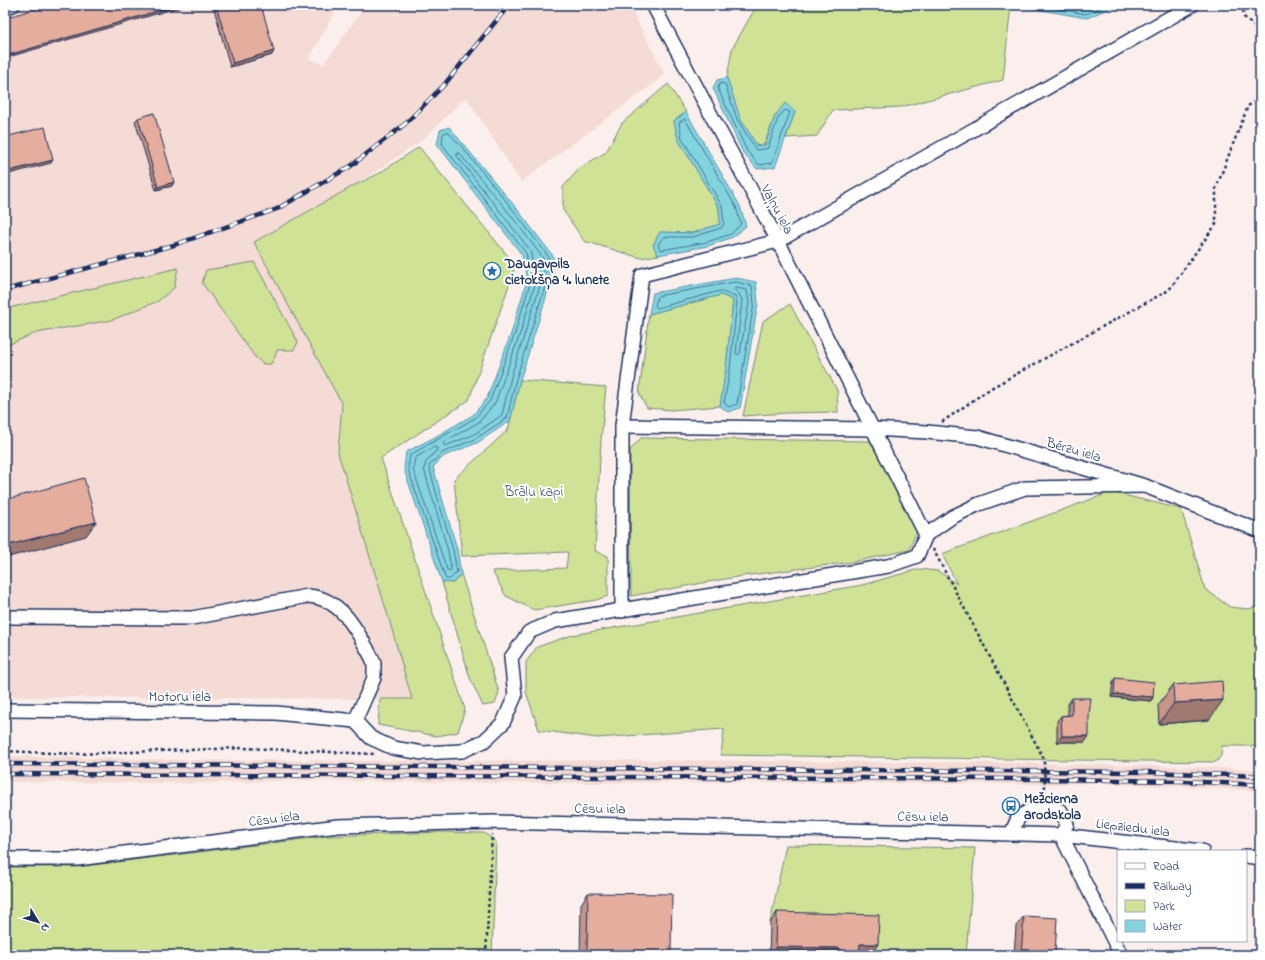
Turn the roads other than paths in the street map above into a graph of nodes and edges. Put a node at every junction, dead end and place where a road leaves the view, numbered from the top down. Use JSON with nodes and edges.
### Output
{"nodes":[{"id":1,"x":13,"y":5,"type":"edge"},
{"id":2,"x":653,"y":5,"type":"edge"},
{"id":3,"x":1192,"y":5,"type":"edge"},
{"id":4,"x":5,"y":7,"type":"edge"},
{"id":5,"x":778,"y":241,"type":"junction"},
{"id":6,"x":622,"y":426,"type":"junction"},
{"id":7,"x":872,"y":429,"type":"junction"},
{"id":8,"x":1146,"y":486,"type":"junction"},
{"id":9,"x":1260,"y":531,"type":"edge"},
{"id":10,"x":926,"y":536,"type":"junction"},
{"id":11,"x":622,"y":611,"type":"junction"},
{"id":12,"x":5,"y":617,"type":"edge"},
{"id":13,"x":5,"y":710,"type":"edge"},
{"id":14,"x":355,"y":721,"type":"junction"},
{"id":15,"x":1011,"y":834,"type":"junction"},
{"id":16,"x":1061,"y":835,"type":"junction"},
{"id":17,"x":1193,"y":850,"type":"edge"},
{"id":18,"x":1247,"y":856,"type":"edge"},
{"id":19,"x":1260,"y":858,"type":"edge"},
{"id":20,"x":5,"y":860,"type":"edge"},
{"id":21,"x":1121,"y":955,"type":"edge"}],
"edges":[{"from":1,"to":4,"type":"street"},
{"from":2,"to":5,"type":"street","name":"Vaļņu iela"},
{"from":3,"to":5,"type":"street"},
{"from":5,"to":6,"type":"street"},
{"from":5,"to":7,"type":"street","name":"Vaļņu iela"},
{"from":6,"to":7,"type":"street","name":"Bērzu iela"},
{"from":6,"to":11,"type":"street"},
{"from":7,"to":8,"type":"street","name":"Bērzu iela"},
{"from":7,"to":10,"type":"street","name":"Vaļņu iela"},
{"from":8,"to":9,"type":"street","name":"Bērzu iela"},
{"from":8,"to":10,"type":"street"},
{"from":10,"to":11,"type":"street"},
{"from":11,"to":14,"type":"street"},
{"from":12,"to":14,"type":"street"},
{"from":13,"to":14,"type":"street","name":"Motoru iela"},
{"from":15,"to":16,"type":"street","name":"Cēsu iela"},
{"from":15,"to":16,"type":"street"},
{"from":15,"to":20,"type":"street","name":"Cēsu iela"},
{"from":16,"to":17,"type":"street","name":"Liepziedu iela"},
{"from":16,"to":21,"type":"street"},
{"from":18,"to":19,"type":"street"}]}
